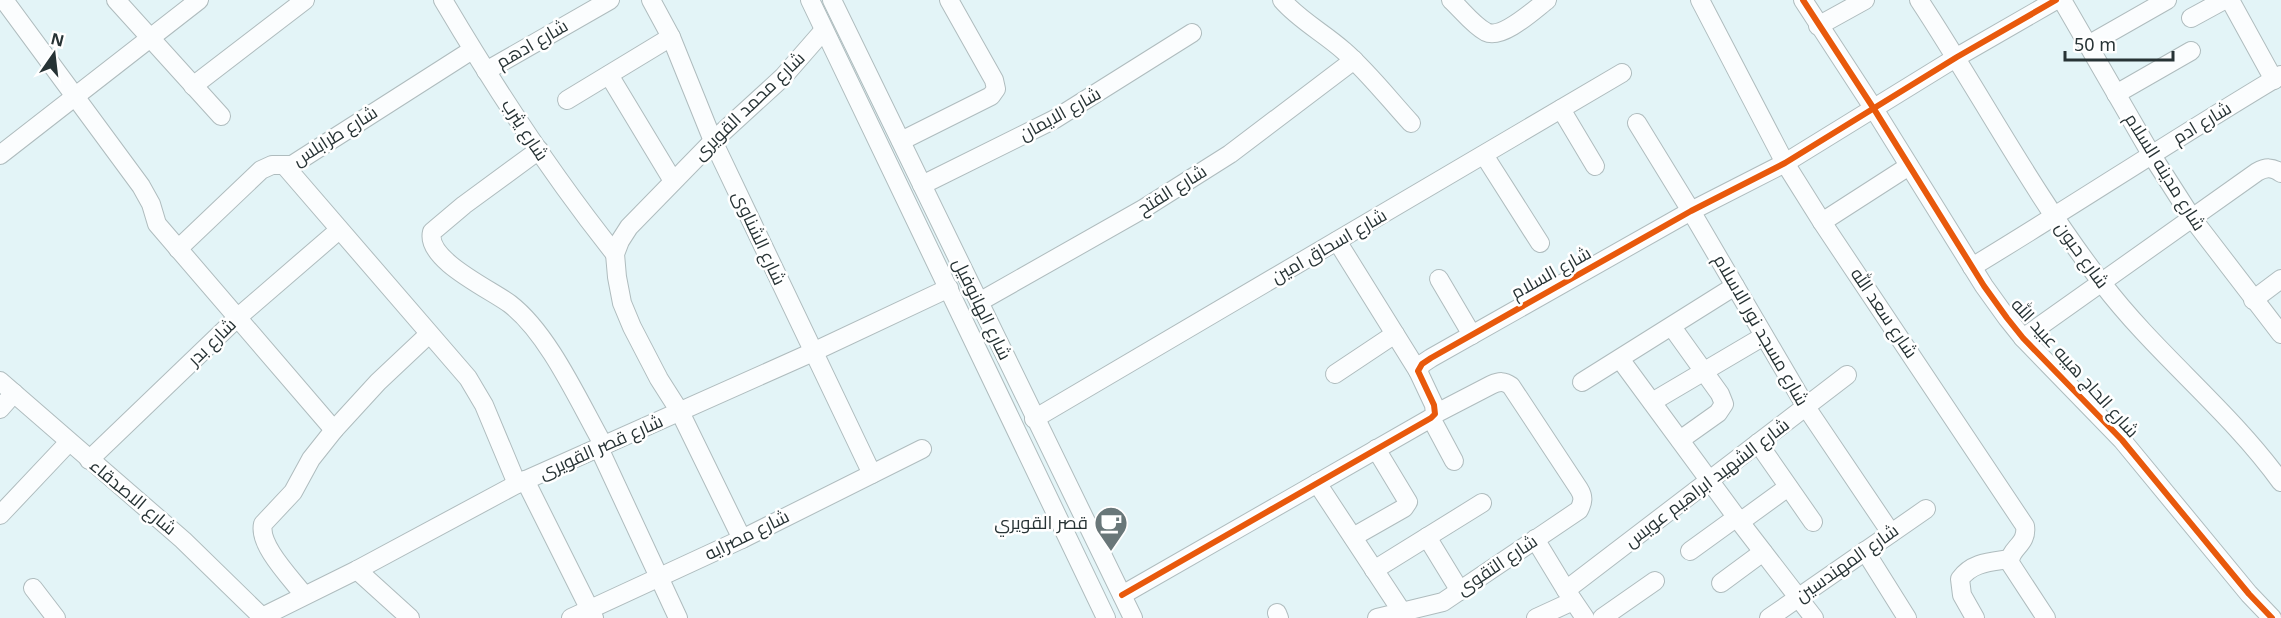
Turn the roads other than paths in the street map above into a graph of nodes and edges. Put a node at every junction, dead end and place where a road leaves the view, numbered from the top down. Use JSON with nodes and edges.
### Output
{"nodes":[{"id":1,"x":3,"y":0,"type":"edge"},
{"id":2,"x":116,"y":0,"type":"edge"},
{"id":3,"x":199,"y":0,"type":"edge"},
{"id":4,"x":305,"y":0,"type":"edge"},
{"id":5,"x":443,"y":0,"type":"edge"},
{"id":6,"x":610,"y":0,"type":"edge"},
{"id":7,"x":651,"y":0,"type":"edge"},
{"id":8,"x":810,"y":0,"type":"edge"},
{"id":9,"x":832,"y":0,"type":"edge"},
{"id":10,"x":949,"y":0,"type":"edge"},
{"id":11,"x":1282,"y":0,"type":"edge"},
{"id":12,"x":1451,"y":0,"type":"edge"},
{"id":13,"x":1547,"y":0,"type":"edge"},
{"id":14,"x":1700,"y":0,"type":"edge"},
{"id":15,"x":1803,"y":0,"type":"edge"},
{"id":16,"x":1865,"y":0,"type":"edge"},
{"id":17,"x":1919,"y":0,"type":"edge"},
{"id":18,"x":2056,"y":0,"type":"edge"},
{"id":19,"x":2062,"y":0,"type":"edge"},
{"id":20,"x":2167,"y":0,"type":"edge"},
{"id":21,"x":2224,"y":0,"type":"edge"},
{"id":22,"x":2230,"y":0,"type":"edge"},
{"id":23,"x":2191,"y":18,"type":"dead end"},
{"id":24,"x":1818,"y":26,"type":"junction"},
{"id":25,"x":824,"y":30,"type":"junction"},
{"id":26,"x":1192,"y":33,"type":"dead end"},
{"id":27,"x":671,"y":37,"type":"junction"},
{"id":28,"x":150,"y":38,"type":"junction"},
{"id":29,"x":2088,"y":45,"type":"junction"},
{"id":30,"x":472,"y":50,"type":"junction"},
{"id":31,"x":2191,"y":51,"type":"dead end"},
{"id":32,"x":1957,"y":57,"type":"junction"},
{"id":33,"x":1354,"y":60,"type":"junction"},
{"id":34,"x":486,"y":71,"type":"junction"},
{"id":35,"x":1622,"y":73,"type":"dead end"},
{"id":36,"x":609,"y":75,"type":"junction"},
{"id":37,"x":2277,"y":77,"type":"edge"},
{"id":38,"x":194,"y":86,"type":"junction"},
{"id":39,"x":2116,"y":94,"type":"junction"},
{"id":40,"x":74,"y":97,"type":"junction"},
{"id":41,"x":567,"y":100,"type":"dead end"},
{"id":42,"x":1561,"y":109,"type":"junction"},
{"id":43,"x":1874,"y":109,"type":"junction"},
{"id":44,"x":221,"y":116,"type":"dead end"},
{"id":45,"x":1411,"y":123,"type":"dead end"},
{"id":46,"x":1637,"y":123,"type":"dead end"},
{"id":47,"x":713,"y":141,"type":"junction"},
{"id":48,"x":901,"y":141,"type":"junction"},
{"id":49,"x":539,"y":150,"type":"junction"},
{"id":50,"x":1484,"y":154,"type":"junction"},
{"id":51,"x":2151,"y":154,"type":"junction"},
{"id":52,"x":0,"y":155,"type":"edge"},
{"id":53,"x":1785,"y":163,"type":"junction"},
{"id":54,"x":285,"y":166,"type":"junction"},
{"id":55,"x":1595,"y":166,"type":"dead end"},
{"id":56,"x":1910,"y":166,"type":"junction"},
{"id":57,"x":2281,"y":172,"type":"edge"},
{"id":58,"x":673,"y":182,"type":"junction"},
{"id":59,"x":922,"y":185,"type":"junction"},
{"id":60,"x":1691,"y":211,"type":"junction"},
{"id":61,"x":2054,"y":217,"type":"junction"},
{"id":62,"x":2192,"y":218,"type":"junction"},
{"id":63,"x":1822,"y":222,"type":"junction"},
{"id":64,"x":339,"y":230,"type":"junction"},
{"id":65,"x":1337,"y":241,"type":"junction"},
{"id":66,"x":1540,"y":243,"type":"dead end"},
{"id":67,"x":178,"y":249,"type":"junction"},
{"id":68,"x":615,"y":254,"type":"junction"},
{"id":69,"x":1972,"y":267,"type":"junction"},
{"id":70,"x":1439,"y":279,"type":"dead end"},
{"id":71,"x":2281,"y":279,"type":"edge"},
{"id":72,"x":2101,"y":282,"type":"junction"},
{"id":73,"x":1735,"y":286,"type":"junction"},
{"id":74,"x":949,"y":288,"type":"junction"},
{"id":75,"x":2253,"y":300,"type":"junction"},
{"id":76,"x":979,"y":302,"type":"junction"},
{"id":77,"x":237,"y":318,"type":"junction"},
{"id":78,"x":1672,"y":327,"type":"junction"},
{"id":79,"x":429,"y":334,"type":"junction"},
{"id":80,"x":1395,"y":334,"type":"junction"},
{"id":81,"x":2281,"y":334,"type":"edge"},
{"id":82,"x":1472,"y":335,"type":"junction"},
{"id":83,"x":1764,"y":336,"type":"junction"},
{"id":84,"x":2023,"y":338,"type":"junction"},
{"id":85,"x":813,"y":352,"type":"junction"},
{"id":86,"x":1620,"y":359,"type":"junction"},
{"id":87,"x":1418,"y":371,"type":"junction"},
{"id":88,"x":1704,"y":372,"type":"junction"},
{"id":89,"x":1335,"y":374,"type":"dead end"},
{"id":90,"x":1847,"y":375,"type":"dead end"},
{"id":91,"x":0,"y":381,"type":"edge"},
{"id":92,"x":1582,"y":382,"type":"dead end"},
{"id":93,"x":14,"y":393,"type":"junction"},
{"id":94,"x":1652,"y":402,"type":"junction"},
{"id":95,"x":1806,"y":407,"type":"junction"},
{"id":96,"x":0,"y":410,"type":"edge"},
{"id":97,"x":680,"y":412,"type":"junction"},
{"id":98,"x":1433,"y":416,"type":"junction"},
{"id":99,"x":1034,"y":419,"type":"junction"},
{"id":100,"x":334,"y":430,"type":"junction"},
{"id":101,"x":1680,"y":440,"type":"junction"},
{"id":102,"x":69,"y":442,"type":"junction"},
{"id":103,"x":1758,"y":443,"type":"junction"},
{"id":104,"x":601,"y":447,"type":"junction"},
{"id":105,"x":922,"y":449,"type":"dead end"},
{"id":106,"x":1376,"y":449,"type":"junction"},
{"id":107,"x":88,"y":459,"type":"junction"},
{"id":108,"x":1454,"y":461,"type":"dead end"},
{"id":109,"x":872,"y":474,"type":"junction"},
{"id":110,"x":1709,"y":480,"type":"junction"},
{"id":111,"x":521,"y":482,"type":"junction"},
{"id":112,"x":2281,"y":482,"type":"edge"},
{"id":113,"x":1317,"y":483,"type":"junction"},
{"id":114,"x":1788,"y":487,"type":"junction"},
{"id":115,"x":1482,"y":503,"type":"dead end"},
{"id":116,"x":1926,"y":509,"type":"dead end"},
{"id":117,"x":0,"y":515,"type":"edge"},
{"id":118,"x":1738,"y":520,"type":"junction"},
{"id":119,"x":1813,"y":522,"type":"dead end"},
{"id":120,"x":1891,"y":533,"type":"junction"},
{"id":121,"x":1353,"y":537,"type":"junction"},
{"id":122,"x":1427,"y":537,"type":"junction"},
{"id":123,"x":742,"y":539,"type":"junction"},
{"id":124,"x":1535,"y":539,"type":"junction"},
{"id":125,"x":1865,"y":551,"type":"junction"},
{"id":126,"x":1690,"y":552,"type":"dead end"},
{"id":127,"x":1763,"y":552,"type":"junction"},
{"id":128,"x":2010,"y":559,"type":"junction"},
{"id":129,"x":357,"y":570,"type":"junction"},
{"id":130,"x":1374,"y":570,"type":"junction"},
{"id":131,"x":660,"y":578,"type":"junction"},
{"id":132,"x":1655,"y":581,"type":"dead end"},
{"id":133,"x":1721,"y":583,"type":"dead end"},
{"id":134,"x":33,"y":588,"type":"dead end"},
{"id":135,"x":1460,"y":591,"type":"junction"},
{"id":136,"x":304,"y":595,"type":"junction"},
{"id":137,"x":1569,"y":595,"type":"junction"},
{"id":138,"x":1122,"y":596,"type":"junction"},
{"id":139,"x":1798,"y":597,"type":"junction"},
{"id":140,"x":1446,"y":610,"type":"edge"},
{"id":141,"x":592,"y":613,"type":"edge"},
{"id":142,"x":1404,"y":616,"type":"edge"},
{"id":143,"x":261,"y":617,"type":"edge"},
{"id":144,"x":56,"y":618,"type":"edge"},
{"id":145,"x":410,"y":618,"type":"edge"},
{"id":146,"x":571,"y":618,"type":"edge"},
{"id":147,"x":678,"y":618,"type":"edge"},
{"id":148,"x":1107,"y":618,"type":"edge"},
{"id":149,"x":1133,"y":618,"type":"edge"},
{"id":150,"x":1377,"y":618,"type":"edge"},
{"id":151,"x":1536,"y":618,"type":"edge"},
{"id":152,"x":1585,"y":618,"type":"edge"},
{"id":153,"x":1602,"y":618,"type":"edge"},
{"id":154,"x":1769,"y":618,"type":"edge"},
{"id":155,"x":1814,"y":618,"type":"edge"},
{"id":156,"x":1907,"y":618,"type":"edge"},
{"id":157,"x":1975,"y":618,"type":"edge"},
{"id":158,"x":2046,"y":618,"type":"edge"},
{"id":159,"x":2272,"y":618,"type":"edge"}],
"edges":[{"from":1,"to":40,"type":"street"},
{"from":2,"to":28,"type":"street"},
{"from":3,"to":28,"type":"street"},
{"from":4,"to":38,"type":"street"},
{"from":5,"to":30,"type":"street","name":"شارع يثرب"},
{"from":6,"to":34,"type":"street","name":"شارع ادهم"},
{"from":7,"to":27,"type":"street","name":"شارع الشناوى"},
{"from":8,"to":25,"type":"street","name":"شارع الهانوفيل"},
{"from":9,"to":48,"type":"street","name":"شارع الهانوفيل"},
{"from":10,"to":48,"type":"street"},
{"from":11,"to":33,"type":"street"},
{"from":12,"to":13,"type":"street"},
{"from":14,"to":53,"type":"street","name":"شارع سعد الله"},
{"from":15,"to":24,"type":"street","name":"شارع الحاج هيبه عبيد الله"},
{"from":16,"to":24,"type":"street"},
{"from":17,"to":32,"type":"street","name":"شارع حبون"},
{"from":18,"to":32,"type":"street","name":"شارع السلام"},
{"from":19,"to":29,"type":"street","name":"شارع مدينه السلام"},
{"from":20,"to":29,"type":"street"},
{"from":21,"to":23,"type":"street"},
{"from":22,"to":37,"type":"street"},
{"from":24,"to":43,"type":"street","name":"شارع الحاج هيبه عبيد الله"},
{"from":25,"to":47,"type":"street","name":"شارع محمد القويرى"},
{"from":25,"to":74,"type":"street","name":"شارع الهانوفيل"},
{"from":26,"to":59,"type":"street","name":"شارع الايمان"},
{"from":27,"to":36,"type":"street"},
{"from":27,"to":47,"type":"street","name":"شارع الشناوى"},
{"from":28,"to":38,"type":"street"},
{"from":28,"to":40,"type":"street"},
{"from":29,"to":39,"type":"street","name":"شارع مدينه السلام"},
{"from":30,"to":34,"type":"street","name":"شارع يثرب"},
{"from":30,"to":54,"type":"street","name":"شارع طرابلس"},
{"from":31,"to":39,"type":"street"},
{"from":32,"to":43,"type":"street","name":"شارع السلام"},
{"from":32,"to":61,"type":"street","name":"شارع حبون"},
{"from":33,"to":45,"type":"street"},
{"from":33,"to":76,"type":"street","name":"شارع الفتح"},
{"from":34,"to":49,"type":"street","name":"شارع يثرب"},
{"from":35,"to":42,"type":"street","name":"شارع اسحاق امين"},
{"from":36,"to":41,"type":"street"},
{"from":36,"to":58,"type":"street"},
{"from":37,"to":51,"type":"street","name":"شارع ادم"},
{"from":38,"to":44,"type":"street"},
{"from":39,"to":51,"type":"street","name":"شارع مدينه السلام"},
{"from":40,"to":52,"type":"street"},
{"from":40,"to":67,"type":"street"},
{"from":42,"to":50,"type":"street","name":"شارع اسحاق امين"},
{"from":42,"to":55,"type":"street"},
{"from":43,"to":53,"type":"street","name":"شارع السلام"},
{"from":43,"to":56,"type":"street","name":"شارع الحاج هيبه عبيد الله"},
{"from":46,"to":60,"type":"street","name":"شارع مسجد نور الاسلام"},
{"from":47,"to":58,"type":"street","name":"شارع محمد القويرى"},
{"from":47,"to":85,"type":"street","name":"شارع الشناوى"},
{"from":48,"to":59,"type":"street","name":"شارع الهانوفيل"},
{"from":49,"to":68,"type":"street","name":"شارع يثرب"},
{"from":49,"to":104,"type":"street"},
{"from":50,"to":65,"type":"street","name":"شارع اسحاق امين"},
{"from":50,"to":66,"type":"street"},
{"from":51,"to":61,"type":"street","name":"شارع ادم"},
{"from":51,"to":62,"type":"street","name":"شارع مدينه السلام"},
{"from":53,"to":60,"type":"street","name":"شارع السلام"},
{"from":53,"to":63,"type":"street","name":"شارع سعد الله"},
{"from":54,"to":64,"type":"street"},
{"from":54,"to":67,"type":"street","name":"شارع طرابلس"},
{"from":56,"to":63,"type":"street"},
{"from":56,"to":69,"type":"street","name":"شارع الحاج هيبه عبيد الله"},
{"from":57,"to":62,"type":"street"},
{"from":58,"to":68,"type":"street","name":"شارع محمد القويرى"},
{"from":59,"to":76,"type":"street","name":"شارع الهانوفيل"},
{"from":60,"to":73,"type":"street","name":"شارع مسجد نور الاسلام"},
{"from":60,"to":82,"type":"street","name":"شارع السلام"},
{"from":61,"to":69,"type":"street","name":"شارع ادم"},
{"from":61,"to":72,"type":"street","name":"شارع حبون"},
{"from":62,"to":72,"type":"street"},
{"from":62,"to":75,"type":"street","name":"شارع مدينه السلام"},
{"from":63,"to":128,"type":"street","name":"شارع سعد الله"},
{"from":64,"to":77,"type":"street","name":"شارع بدر"},
{"from":64,"to":79,"type":"street"},
{"from":65,"to":80,"type":"street"},
{"from":65,"to":99,"type":"street","name":"شارع اسحاق امين"},
{"from":67,"to":77,"type":"street"},
{"from":68,"to":97,"type":"street"},
{"from":69,"to":84,"type":"street","name":"شارع الحاج هيبه عبيد الله"},
{"from":70,"to":82,"type":"street"},
{"from":71,"to":75,"type":"street"},
{"from":72,"to":84,"type":"street"},
{"from":72,"to":112,"type":"street","name":"شارع حبون"},
{"from":73,"to":78,"type":"street"},
{"from":73,"to":83,"type":"street","name":"شارع مسجد نور الاسلام"},
{"from":74,"to":85,"type":"street","name":"شارع قصر القويرى"},
{"from":74,"to":148,"type":"street","name":"شارع الهانوفيل"},
{"from":75,"to":81,"type":"street","name":"شارع مدينه السلام"},
{"from":76,"to":99,"type":"street","name":"شارع الهانوفيل"},
{"from":77,"to":100,"type":"street"},
{"from":77,"to":107,"type":"street","name":"شارع بدر"},
{"from":78,"to":86,"type":"street"},
{"from":78,"to":88,"type":"street"},
{"from":79,"to":100,"type":"street"},
{"from":79,"to":111,"type":"street"},
{"from":80,"to":87,"type":"street"},
{"from":80,"to":89,"type":"street"},
{"from":82,"to":87,"type":"street","name":"شارع السلام"},
{"from":83,"to":88,"type":"street"},
{"from":83,"to":95,"type":"street","name":"شارع مسجد نور الاسلام"},
{"from":84,"to":159,"type":"street","name":"شارع الحاج هيبه عبيد الله"},
{"from":85,"to":97,"type":"street","name":"شارع قصر القويرى"},
{"from":85,"to":109,"type":"street","name":"شارع الشناوى"},
{"from":86,"to":92,"type":"street"},
{"from":86,"to":94,"type":"street"},
{"from":87,"to":98,"type":"street"},
{"from":88,"to":94,"type":"street"},
{"from":88,"to":101,"type":"street"},
{"from":90,"to":95,"type":"street","name":"شارع الشهيد ابراهيم عويس"},
{"from":91,"to":93,"type":"street","name":"شارع الاصدقاء"},
{"from":93,"to":96,"type":"street"},
{"from":93,"to":102,"type":"street","name":"شارع الاصدقاء"},
{"from":94,"to":101,"type":"street"},
{"from":95,"to":103,"type":"street","name":"شارع الشهيد ابراهيم عويس"},
{"from":95,"to":120,"type":"street","name":"شارع مسجد نور الاسلام"},
{"from":97,"to":104,"type":"street","name":"شارع قصر القويرى"},
{"from":97,"to":123,"type":"street"},
{"from":98,"to":106,"type":"street"},
{"from":98,"to":108,"type":"street"},
{"from":98,"to":124,"type":"street","name":"شارع التقوى"},
{"from":99,"to":138,"type":"street","name":"شارع الهانوفيل"},
{"from":100,"to":136,"type":"street"},
{"from":101,"to":110,"type":"street"},
{"from":102,"to":107,"type":"street","name":"شارع الاصدقاء"},
{"from":102,"to":117,"type":"street"},
{"from":103,"to":110,"type":"street","name":"شارع الشهيد ابراهيم عويس"},
{"from":103,"to":114,"type":"street"},
{"from":104,"to":111,"type":"street","name":"شارع قصر القويرى"},
{"from":104,"to":131,"type":"street"},
{"from":105,"to":109,"type":"street","name":"شارع مصرايه"},
{"from":106,"to":113,"type":"street"},
{"from":106,"to":121,"type":"street"},
{"from":107,"to":143,"type":"street","name":"شارع الاصدقاء"},
{"from":109,"to":123,"type":"street","name":"شارع مصرايه"},
{"from":110,"to":118,"type":"street"},
{"from":110,"to":137,"type":"street","name":"شارع الشهيد ابراهيم عويس"},
{"from":111,"to":129,"type":"street","name":"شارع قصر القويرى"},
{"from":111,"to":141,"type":"street"},
{"from":113,"to":121,"type":"street"},
{"from":113,"to":138,"type":"street"},
{"from":114,"to":118,"type":"street"},
{"from":114,"to":119,"type":"street"},
{"from":115,"to":122,"type":"street"},
{"from":116,"to":120,"type":"street","name":"شارع المهندسين"},
{"from":118,"to":126,"type":"street"},
{"from":118,"to":127,"type":"street"},
{"from":120,"to":125,"type":"street","name":"شارع المهندسين"},
{"from":121,"to":130,"type":"street"},
{"from":122,"to":130,"type":"street"},
{"from":122,"to":135,"type":"street"},
{"from":123,"to":131,"type":"street","name":"شارع مصرايه"},
{"from":124,"to":135,"type":"street","name":"شارع التقوى"},
{"from":124,"to":137,"type":"street"},
{"from":125,"to":139,"type":"street","name":"شارع المهندسين"},
{"from":125,"to":156,"type":"street"},
{"from":127,"to":133,"type":"street"},
{"from":127,"to":139,"type":"street"},
{"from":128,"to":157,"type":"street"},
{"from":128,"to":158,"type":"street"},
{"from":129,"to":136,"type":"street","name":"شارع قصر القويرى"},
{"from":129,"to":145,"type":"street"},
{"from":130,"to":142,"type":"street"},
{"from":131,"to":141,"type":"street","name":"شارع مصرايه"},
{"from":131,"to":147,"type":"street"},
{"from":132,"to":153,"type":"street"},
{"from":134,"to":144,"type":"street"},
{"from":135,"to":140,"type":"street","name":"شارع التقوى"},
{"from":136,"to":143,"type":"street","name":"شارع قصر القويرى"},
{"from":137,"to":151,"type":"street","name":"شارع الشهيد ابراهيم عويس"},
{"from":137,"to":152,"type":"street"},
{"from":138,"to":149,"type":"street","name":"شارع الهانوفيل"},
{"from":139,"to":154,"type":"street","name":"شارع المهندسين"},
{"from":139,"to":155,"type":"street"},
{"from":140,"to":142,"type":"street","name":"شارع التقوى"},
{"from":141,"to":146,"type":"street","name":"شارع مصرايه"},
{"from":142,"to":150,"type":"street","name":"شارع التقوى"}]}
